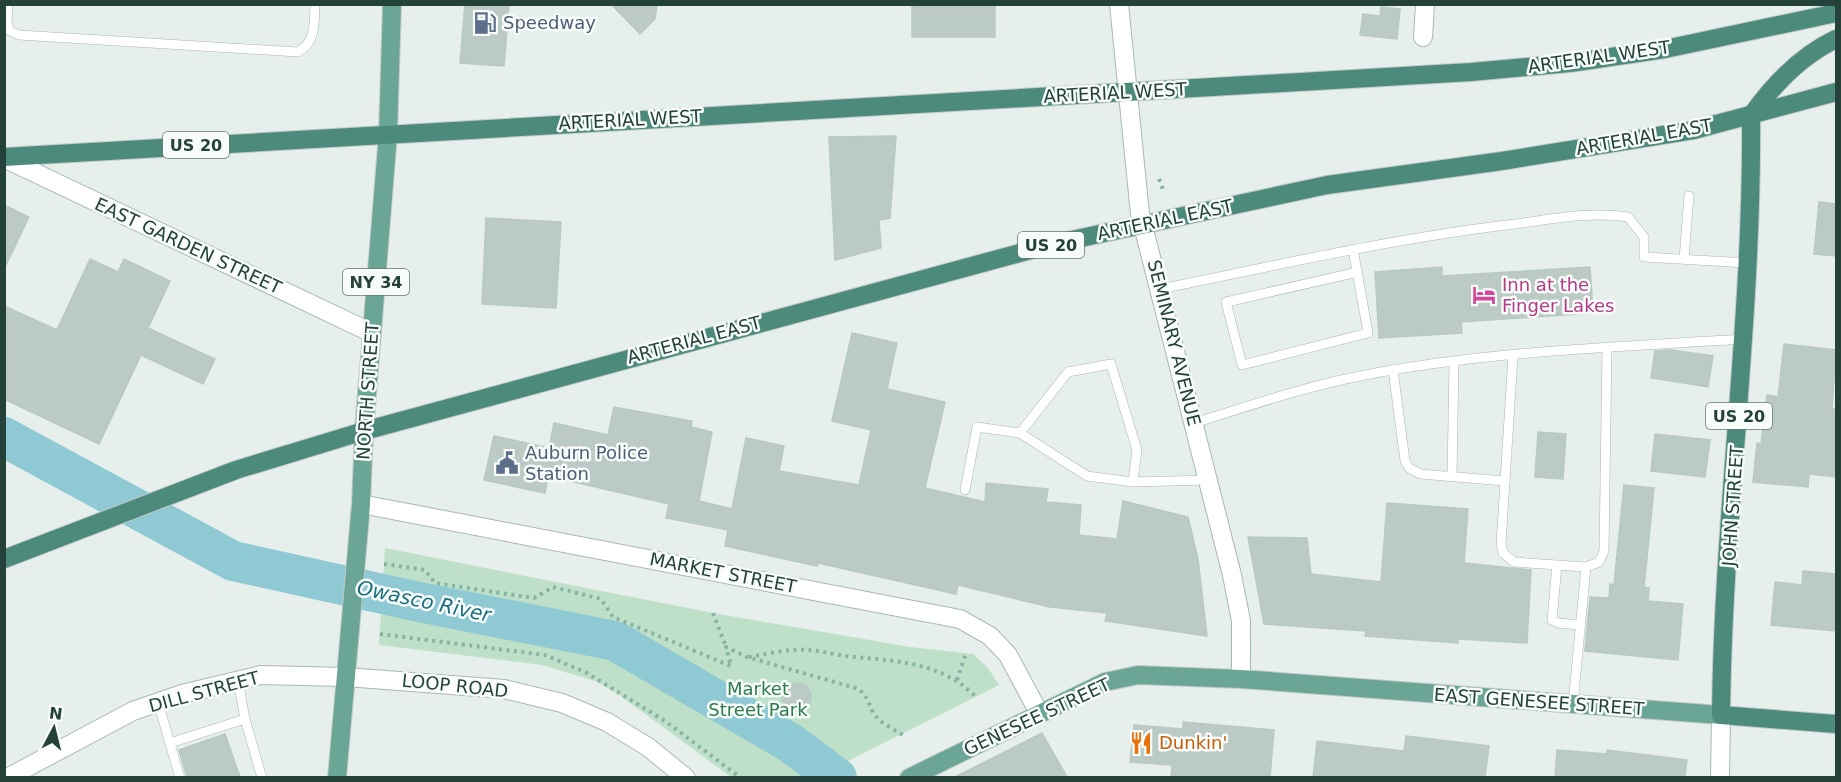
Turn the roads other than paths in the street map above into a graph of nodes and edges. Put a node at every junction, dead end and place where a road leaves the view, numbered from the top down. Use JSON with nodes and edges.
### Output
{"nodes":[{"id":1,"x":8,"y":4,"type":"edge"},
{"id":2,"x":315,"y":4,"type":"edge"},
{"id":3,"x":1119,"y":4,"type":"edge"},
{"id":4,"x":1425,"y":4,"type":"edge"},
{"id":5,"x":388,"y":5,"type":"edge"},
{"id":6,"x":1836,"y":13,"type":"edge"},
{"id":7,"x":1423,"y":37,"type":"dead end"},
{"id":8,"x":1836,"y":39,"type":"edge"},
{"id":9,"x":1836,"y":92,"type":"edge"},
{"id":10,"x":1126,"y":93,"type":"junction"},
{"id":11,"x":1751,"y":116,"type":"junction"},
{"id":12,"x":388,"y":134,"type":"junction"},
{"id":13,"x":4,"y":158,"type":"edge"},
{"id":14,"x":1689,"y":196,"type":"dead end"},
{"id":15,"x":1144,"y":224,"type":"junction"},
{"id":16,"x":1353,"y":249,"type":"junction"},
{"id":17,"x":1684,"y":260,"type":"junction"},
{"id":18,"x":1749,"y":263,"type":"junction"},
{"id":19,"x":1358,"y":272,"type":"junction"},
{"id":20,"x":1160,"y":289,"type":"junction"},
{"id":21,"x":372,"y":333,"type":"junction"},
{"id":22,"x":1745,"y":339,"type":"junction"},
{"id":23,"x":1607,"y":348,"type":"junction"},
{"id":24,"x":1513,"y":356,"type":"junction"},
{"id":25,"x":1454,"y":363,"type":"junction"},
{"id":26,"x":1393,"y":370,"type":"junction"},
{"id":27,"x":1194,"y":423,"type":"junction"},
{"id":28,"x":364,"y":430,"type":"junction"},
{"id":29,"x":1020,"y":433,"type":"junction"},
{"id":30,"x":1452,"y":476,"type":"junction"},
{"id":31,"x":1208,"y":480,"type":"junction"},
{"id":32,"x":1505,"y":481,"type":"junction"},
{"id":33,"x":1133,"y":482,"type":"junction"},
{"id":34,"x":965,"y":490,"type":"dead end"},
{"id":35,"x":361,"y":504,"type":"junction"},
{"id":36,"x":4,"y":559,"type":"edge"},
{"id":37,"x":1557,"y":565,"type":"junction"},
{"id":38,"x":1586,"y":567,"type":"junction"},
{"id":39,"x":1580,"y":625,"type":"junction"},
{"id":40,"x":346,"y":677,"type":"junction"},
{"id":41,"x":1241,"y":679,"type":"junction"},
{"id":42,"x":238,"y":680,"type":"junction"},
{"id":43,"x":158,"y":702,"type":"junction"},
{"id":44,"x":1573,"y":704,"type":"junction"},
{"id":45,"x":1039,"y":713,"type":"junction"},
{"id":46,"x":1721,"y":715,"type":"junction"},
{"id":47,"x":245,"y":719,"type":"junction"},
{"id":48,"x":1836,"y":724,"type":"edge"},
{"id":49,"x":170,"y":743,"type":"junction"},
{"id":50,"x":6,"y":777,"type":"edge"},
{"id":51,"x":180,"y":777,"type":"edge"},
{"id":52,"x":262,"y":777,"type":"edge"},
{"id":53,"x":338,"y":777,"type":"edge"},
{"id":54,"x":686,"y":777,"type":"edge"},
{"id":55,"x":909,"y":777,"type":"edge"},
{"id":56,"x":1720,"y":777,"type":"edge"}],
"edges":[{"from":1,"to":2,"type":"lane"},
{"from":3,"to":10,"type":"street","name":"SEMINARY AVENUE"},
{"from":4,"to":7,"type":"street"},
{"from":5,"to":12,"type":"main road","name":"NORTH STREET","number":"NY 34"},
{"from":6,"to":10,"type":"highway","name":"ARTERIAL WEST","number":"US 20"},
{"from":8,"to":11,"type":"highway"},
{"from":9,"to":11,"type":"highway","name":"ARTERIAL EAST"},
{"from":10,"to":12,"type":"highway","name":"ARTERIAL WEST","number":"US 20"},
{"from":10,"to":15,"type":"street","name":"SEMINARY AVENUE"},
{"from":11,"to":15,"type":"highway","name":"ARTERIAL EAST","number":"US 20"},
{"from":11,"to":18,"type":"highway","name":"JOHN STREET","number":"US 20"},
{"from":12,"to":13,"type":"highway","number":"US 20"},
{"from":12,"to":21,"type":"main road","name":"NORTH STREET","number":"NY 34"},
{"from":13,"to":21,"type":"street","name":"EAST GARDEN STREET"},
{"from":14,"to":17,"type":"lane"},
{"from":15,"to":20,"type":"street","name":"SEMINARY AVENUE"},
{"from":15,"to":28,"type":"highway","name":"ARTERIAL EAST","number":"US 20"},
{"from":16,"to":17,"type":"lane"},
{"from":16,"to":19,"type":"lane"},
{"from":16,"to":20,"type":"lane"},
{"from":17,"to":18,"type":"lane"},
{"from":18,"to":22,"type":"highway","name":"JOHN STREET","number":"US 20"},
{"from":19,"to":19,"type":"lane"},
{"from":20,"to":27,"type":"street","name":"SEMINARY AVENUE"},
{"from":21,"to":28,"type":"main road","name":"NORTH STREET","number":"NY 34"},
{"from":22,"to":23,"type":"lane"},
{"from":22,"to":46,"type":"highway","name":"JOHN STREET","number":"US 20"},
{"from":23,"to":24,"type":"lane"},
{"from":23,"to":38,"type":"lane"},
{"from":24,"to":25,"type":"lane"},
{"from":24,"to":32,"type":"lane"},
{"from":25,"to":26,"type":"lane"},
{"from":25,"to":30,"type":"lane"},
{"from":26,"to":27,"type":"lane"},
{"from":26,"to":30,"type":"lane"},
{"from":27,"to":31,"type":"street","name":"SEMINARY AVENUE"},
{"from":28,"to":35,"type":"main road","name":"NORTH STREET","number":"NY 34"},
{"from":28,"to":36,"type":"highway","number":"US 20"},
{"from":29,"to":33,"type":"lane"},
{"from":29,"to":33,"type":"lane"},
{"from":29,"to":34,"type":"lane"},
{"from":30,"to":32,"type":"lane"},
{"from":31,"to":33,"type":"lane"},
{"from":31,"to":41,"type":"street","name":"SEMINARY AVENUE"},
{"from":32,"to":37,"type":"lane"},
{"from":35,"to":40,"type":"main road","name":"NORTH STREET","number":"NY 34"},
{"from":35,"to":45,"type":"street","name":"MARKET STREET"},
{"from":37,"to":38,"type":"lane"},
{"from":37,"to":39,"type":"lane"},
{"from":38,"to":39,"type":"lane"},
{"from":39,"to":44,"type":"lane"},
{"from":40,"to":42,"type":"street","name":"DILL STREET"},
{"from":40,"to":53,"type":"main road","name":"NORTH STREET","number":"NY 34"},
{"from":40,"to":54,"type":"street","name":"LOOP ROAD"},
{"from":41,"to":44,"type":"main road","name":"EAST GENESEE STREET"},
{"from":41,"to":45,"type":"main road","name":"GENESEE STREET"},
{"from":42,"to":43,"type":"street","name":"DILL STREET"},
{"from":42,"to":47,"type":"lane"},
{"from":43,"to":49,"type":"lane"},
{"from":43,"to":50,"type":"street","name":"DILL STREET"},
{"from":44,"to":46,"type":"main road","name":"EAST GENESEE STREET"},
{"from":45,"to":55,"type":"main road","name":"GENESEE STREET"},
{"from":46,"to":48,"type":"highway","name":"EAST GENESEE STREET"},
{"from":46,"to":56,"type":"street"},
{"from":47,"to":49,"type":"lane"},
{"from":47,"to":52,"type":"lane"},
{"from":49,"to":51,"type":"lane"}]}
